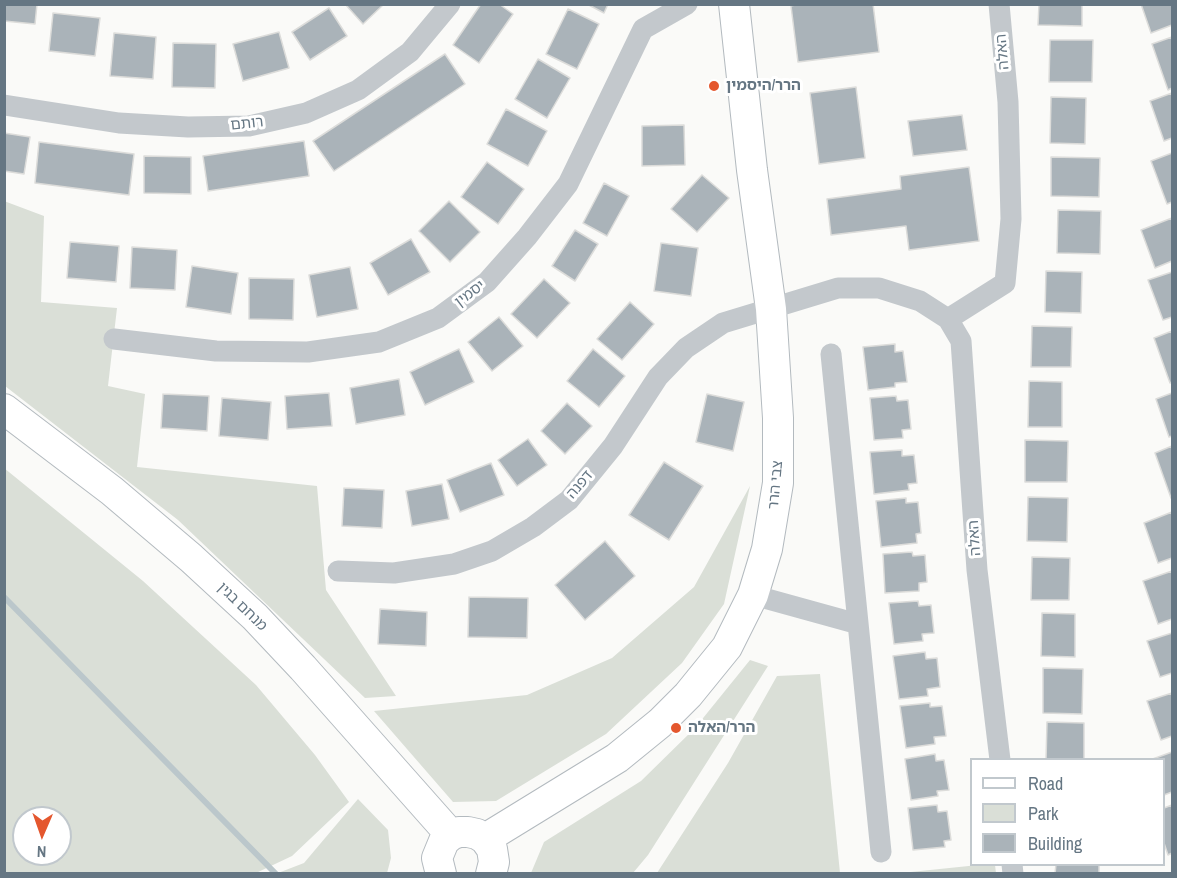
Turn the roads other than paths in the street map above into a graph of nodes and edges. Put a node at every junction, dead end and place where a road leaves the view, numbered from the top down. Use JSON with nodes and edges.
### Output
{"nodes":[{"id":1,"x":450,"y":4,"type":"edge"},
{"id":2,"x":687,"y":4,"type":"edge"},
{"id":3,"x":734,"y":4,"type":"edge"},
{"id":4,"x":999,"y":4,"type":"edge"},
{"id":5,"x":4,"y":105,"type":"edge"},
{"id":6,"x":771,"y":309,"type":"junction"},
{"id":7,"x":948,"y":319,"type":"junction"},
{"id":8,"x":114,"y":339,"type":"dead end"},
{"id":9,"x":831,"y":354,"type":"dead end"},
{"id":10,"x":4,"y":409,"type":"edge"},
{"id":11,"x":338,"y":571,"type":"dead end"},
{"id":12,"x":753,"y":595,"type":"junction"},
{"id":13,"x":858,"y":624,"type":"junction"},
{"id":14,"x":1000,"y":758,"type":"edge"},
{"id":15,"x":451,"y":835,"type":"junction"},
{"id":16,"x":485,"y":838,"type":"junction"},
{"id":17,"x":881,"y":852,"type":"dead end"},
{"id":18,"x":441,"y":873,"type":"edge"},
{"id":19,"x":491,"y":873,"type":"edge"}],
"edges":[{"from":1,"to":5,"type":"street","name":"רותם"},
{"from":2,"to":8,"type":"street","name":"יסמין"},
{"from":3,"to":6,"type":"street","name":"צבי הרר"},
{"from":4,"to":7,"type":"street","name":"האלה"},
{"from":6,"to":7,"type":"street"},
{"from":6,"to":11,"type":"street","name":"דפנה"},
{"from":6,"to":12,"type":"street","name":"צבי הרר"},
{"from":7,"to":14,"type":"street","name":"האלה"},
{"from":9,"to":13,"type":"street"},
{"from":10,"to":15,"type":"street","name":"מנחם בגין"},
{"from":12,"to":13,"type":"street"},
{"from":12,"to":16,"type":"street","name":"צבי הרר"},
{"from":13,"to":17,"type":"street"},
{"from":15,"to":16,"type":"street"},
{"from":15,"to":18,"type":"street"},
{"from":16,"to":19,"type":"street"}]}
